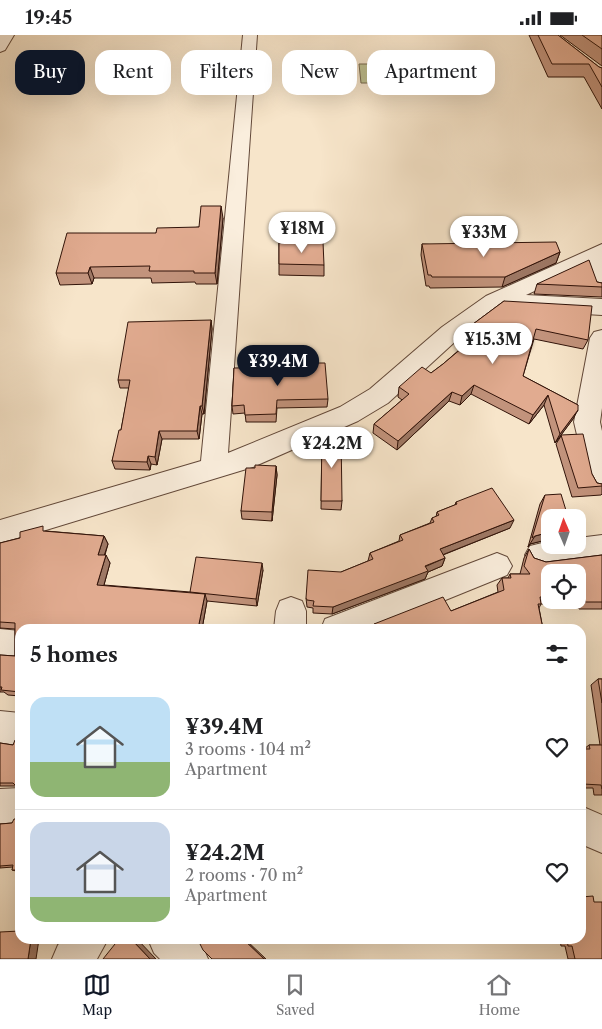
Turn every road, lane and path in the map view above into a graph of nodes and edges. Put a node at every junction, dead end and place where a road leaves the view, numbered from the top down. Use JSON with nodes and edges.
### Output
{"nodes":[{"id":1,"x":7,"y":35,"type":"edge"},
{"id":2,"x":250,"y":35,"type":"edge"},
{"id":3,"x":0,"y":47,"type":"edge"},
{"id":4,"x":598,"y":253,"type":"edge"},
{"id":5,"x":602,"y":286,"type":"edge"},
{"id":6,"x":494,"y":301,"type":"junction"},
{"id":7,"x":602,"y":307,"type":"edge"},
{"id":8,"x":602,"y":338,"type":"edge"},
{"id":9,"x":214,"y":467,"type":"junction"},
{"id":10,"x":602,"y":482,"type":"edge"},
{"id":11,"x":0,"y":532,"type":"edge"},
{"id":12,"x":602,"y":548,"type":"edge"},
{"id":13,"x":540,"y":555,"type":"dead end"},
{"id":14,"x":497,"y":566,"type":"dead end"},
{"id":15,"x":349,"y":624,"type":"edge"},
{"id":16,"x":0,"y":644,"type":"edge"},
{"id":17,"x":15,"y":645,"type":"edge"},
{"id":18,"x":0,"y":728,"type":"edge"},
{"id":19,"x":15,"y":730,"type":"edge"},
{"id":20,"x":15,"y":806,"type":"edge"},
{"id":21,"x":0,"y":807,"type":"edge"},
{"id":22,"x":586,"y":827,"type":"edge"},
{"id":23,"x":602,"y":835,"type":"edge"},
{"id":24,"x":84,"y":944,"type":"edge"},
{"id":25,"x":173,"y":944,"type":"edge"},
{"id":26,"x":72,"y":959,"type":"edge"},
{"id":27,"x":188,"y":959,"type":"edge"}],
"edges":[{"from":1,"to":3,"type":"street"},
{"from":2,"to":9,"type":"street"},
{"from":4,"to":5,"type":"street"},
{"from":4,"to":6,"type":"street"},
{"from":6,"to":7,"type":"street"},
{"from":6,"to":9,"type":"street"},
{"from":8,"to":10,"type":"street"},
{"from":9,"to":11,"type":"street"},
{"from":12,"to":13,"type":"street"},
{"from":14,"to":15,"type":"street"},
{"from":16,"to":17,"type":"street"},
{"from":18,"to":19,"type":"street"},
{"from":20,"to":21,"type":"street"},
{"from":22,"to":23,"type":"street"},
{"from":24,"to":26,"type":"street"},
{"from":25,"to":27,"type":"street"}]}
